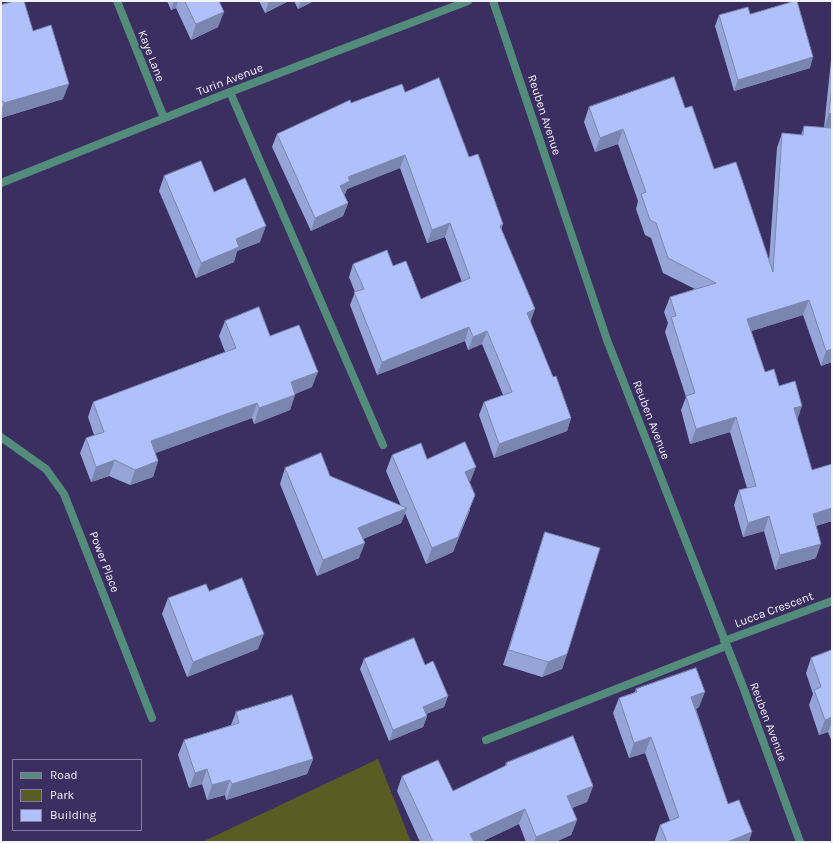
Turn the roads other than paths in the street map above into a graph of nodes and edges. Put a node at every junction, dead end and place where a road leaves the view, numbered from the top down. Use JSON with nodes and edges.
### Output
{"nodes":[{"id":1,"x":117,"y":1,"type":"edge"},
{"id":2,"x":468,"y":1,"type":"edge"},
{"id":3,"x":493,"y":1,"type":"edge"},
{"id":4,"x":230,"y":92,"type":"junction"},
{"id":5,"x":164,"y":118,"type":"junction"},
{"id":6,"x":1,"y":183,"type":"edge"},
{"id":7,"x":1,"y":437,"type":"edge"},
{"id":8,"x":383,"y":445,"type":"dead end"},
{"id":9,"x":832,"y":601,"type":"edge"},
{"id":10,"x":725,"y":643,"type":"junction"},
{"id":11,"x":152,"y":718,"type":"dead end"},
{"id":12,"x":486,"y":740,"type":"dead end"},
{"id":13,"x":800,"y":842,"type":"edge"}],
"edges":[{"from":1,"to":5,"type":"street","name":"Kaye Lane"},
{"from":2,"to":4,"type":"street","name":"Turin Avenue"},
{"from":3,"to":10,"type":"street","name":"Reuben Avenue"},
{"from":4,"to":5,"type":"street","name":"Turin Avenue"},
{"from":4,"to":8,"type":"street"},
{"from":5,"to":6,"type":"street","name":"Turin Avenue"},
{"from":7,"to":11,"type":"street","name":"Power Place"},
{"from":9,"to":10,"type":"street","name":"Lucca Crescent"},
{"from":10,"to":12,"type":"street","name":"Lucca Crescent"},
{"from":10,"to":13,"type":"street","name":"Reuben Avenue"}]}
